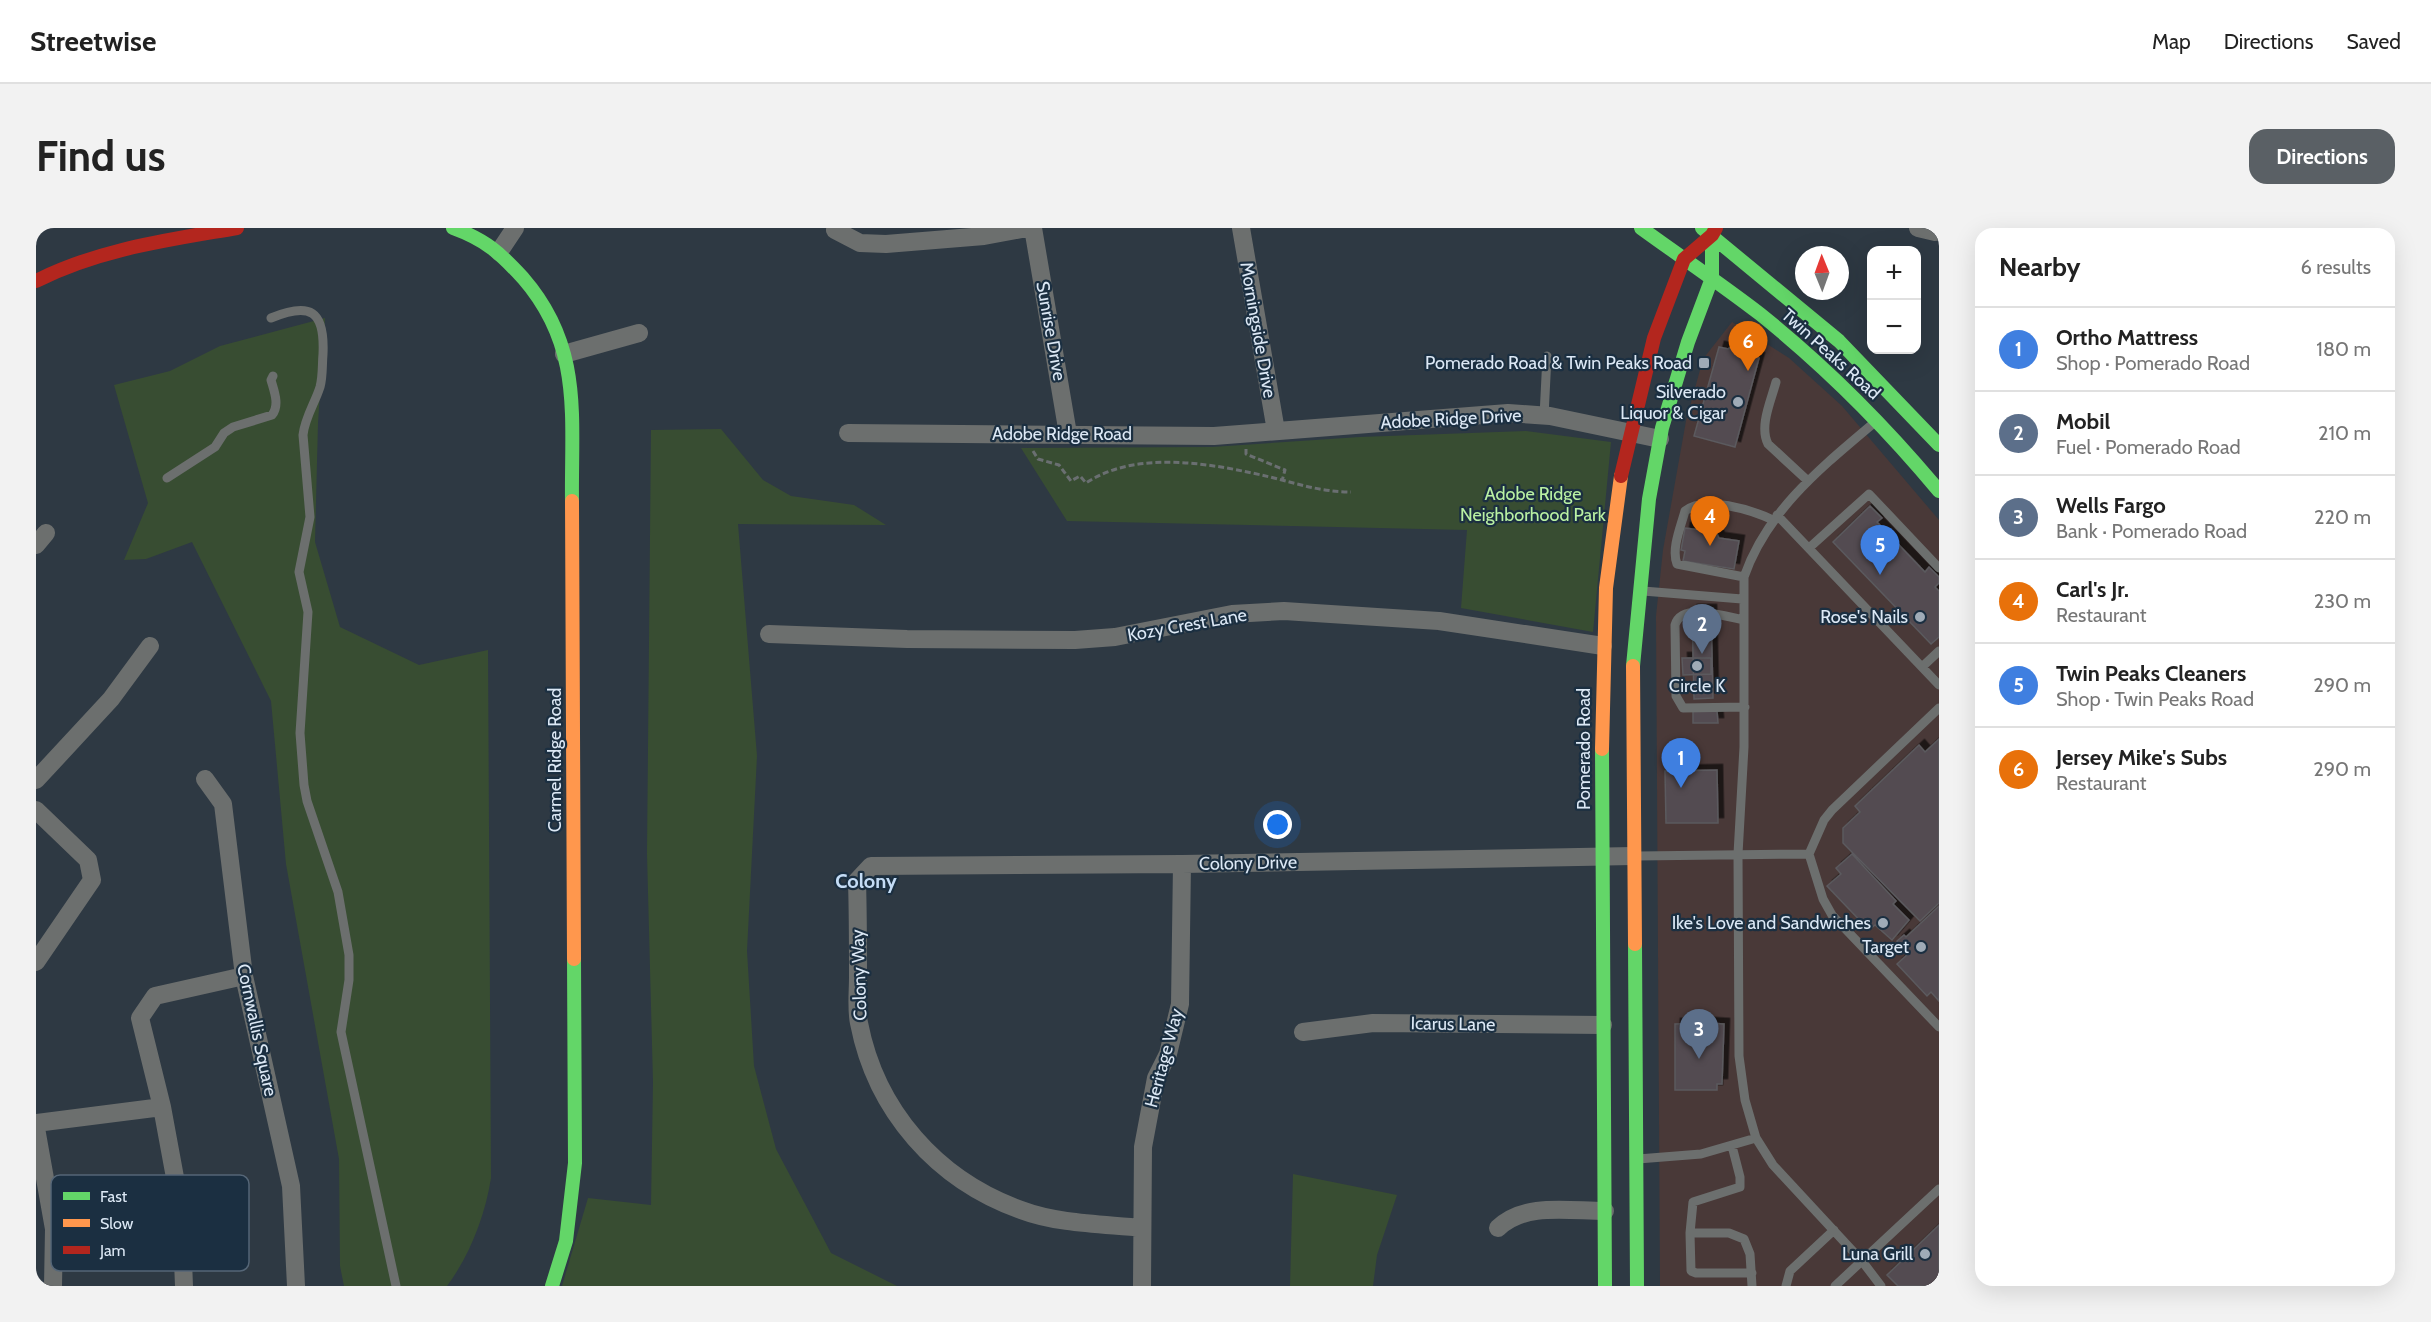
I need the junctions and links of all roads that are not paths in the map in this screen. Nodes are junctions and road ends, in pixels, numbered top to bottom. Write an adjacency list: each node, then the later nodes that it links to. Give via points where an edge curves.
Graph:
1 (237, 228): 10 (main road)
2 (453, 228): 11 (main road, Carmel Ridge Road, via 478,237)
3 (515, 228): 11 (street)
4 (1027, 228): 8 (street, via 984,236 886,244 860,243)
5 (1033, 228): 26 (street, Sunrise Drive)
6 (1241, 228): 23 (street, Morningside Drive)
7 (1641, 228): 12 (main road, Twin Peaks Road)
8 (835, 230)
9 (1710, 230): 12 (main road, Pomerado Road); 13 (main road); 28 (main road, Twin Peaks Road, via 1839,341)
10 (149, 236): 14 (main road, via 59,267)
11 (499, 252): 17 (main road, Carmel Ridge Road, via 540,297 558,330)
12 (1684, 259): 13 (main road, Twin Peaks Road); 25 (main road, Pomerado Road, via 1654,338)
13 (1712, 278): 22 (main road, Twin Peaks Road, via 1806,352); 27 (main road, via 1688,342)
14 (36, 281)
15 (271, 318): 83 (lane, via 307,310 320,321 324,332 322,380 303,435 310,517 299,572 308,612 300,745 307,801 338,892 349,955 342,1041)
16 (639, 333): 17 (street)
17 (564, 354): 84 (main road, Carmel Ridge Road, via 571,377 575,1163 570,1220 560,1269)
18 (1546, 356): 21 (lane)
19 (273, 376): 29 (lane, via 276,410 272,415 232,427 207,453)
20 (1776, 382): 30 (lane, via 1764,436)
21 (1544, 416): 23 (street, Adobe Ridge Drive, via 1508,413); 25 (street, Adobe Ridge Drive)
22 (1877, 420): 30 (lane); 31 (main road, Twin Peaks Road)
23 (1276, 431): 26 (street, Adobe Ridge Road, via 1214,436)
24 (848, 433): 26 (street, Adobe Ridge Road)
25 (1632, 433): 27 (street, Adobe Ridge Drive); 41 (main road, Pomerado Road, via 1613,529)
26 (1068, 434)
27 (1660, 439): 36 (main road)
28 (1939, 445)
29 (167, 478)
30 (1808, 481): 32 (lane)
31 (1939, 491)
32 (1775, 517): 33 (lane); 35 (lane); 35 (lane, via 1703,503 1685,511 1677,542 1677,564)
33 (1809, 548): 34 (lane, via 1869,494); 43 (lane)
34 (1939, 568)
35 (1744, 577): 37 (lane)
36 (1638, 591): 37 (lane); 53 (main road, via 1633,654)
37 (1742, 599): 38 (lane)
38 (1743, 620): 45 (lane); 45 (lane, via 1714,613 1683,614 1675,626 1676,696 1683,708)
39 (769, 634): 41 (street, Kozy Crest Lane, via 1075,640 1115,637 1232,614 1284,611 1439,621)
40 (150, 646): 48 (street, via 111,699)
41 (1603, 646): 52 (main road, Pomerado Road)
42 (1939, 651): 43 (lane)
43 (1922, 667): 44 (lane)
44 (1939, 685)
45 (1744, 706): 50 (lane)
46 (1939, 708): 51 (lane, via 1832,810)
47 (206, 779): 57 (street, Cornwallis Square, via 223,804)
48 (36, 780)
49 (36, 810): 56 (street, via 88,860 92,880)
50 (1738, 854): 51 (lane); 53 (lane); 64 (lane, via 1739,1056 1745,1100)
51 (1809, 855): 59 (lane, via 1832,915)
52 (1602, 856): 53 (street, Colony Drive); 54 (street, Colony Drive); 58 (main road, Pomerado Road)
53 (1633, 856): 66 (main road)
54 (1182, 864): 55 (street, Colony Drive, via 872,866); 72 (street, Heritage Way, via 1180,1004 1168,1054 1156,1078 1143,1147)
55 (865, 872): 72 (street, Colony Way, via 857,881 858,1021 872,1072 903,1125 937,1162 970,1188 1049,1217)
56 (36, 962)
57 (244, 976): 61 (street, via 155,996 140,1018); 82 (street, Cornwallis Square, via 291,1186)
58 (1603, 1025): 60 (street, Icarus Lane, via 1373,1023); 70 (main road, Pomerado Road)
59 (1939, 1027)
60 (1304, 1032)
61 (162, 1107): 62 (street); 67 (street)
62 (36, 1122)
63 (36, 1128): 69 (street)
64 (1756, 1138): 65 (lane); 74 (lane, via 1773,1165)
65 (1732, 1146): 66 (lane, via 1692,1155); 75 (lane, via 1740,1187 1693,1202)
66 (1637, 1159): 87 (main road)
67 (175, 1175)
68 (1939, 1189): 76 (lane)
69 (43, 1204): 71 (street)
70 (1605, 1211): 73 (street, via 1525,1211 1509,1217); 86 (main road, Pomerado Road)
71 (51, 1222)
72 (1142, 1228): 85 (street, Heritage Way)
73 (1498, 1228)
74 (1834, 1230): 76 (lane); 89 (lane, via 1790,1271)
75 (1690, 1233): 79 (lane, via 1729,1233 1744,1239); 79 (lane, via 1691,1271)
76 (1862, 1261): 90 (lane); 91 (lane)
77 (53, 1271): 80 (street)
78 (183, 1271): 81 (street)
79 (1752, 1273): 88 (lane)
80 (53, 1286)
81 (184, 1286)
82 (296, 1286)
83 (396, 1286)
84 (552, 1286)
85 (1142, 1286)
86 (1605, 1286)
87 (1637, 1286)
88 (1752, 1286)
89 (1786, 1286)
90 (1835, 1286)
91 (1881, 1286)

